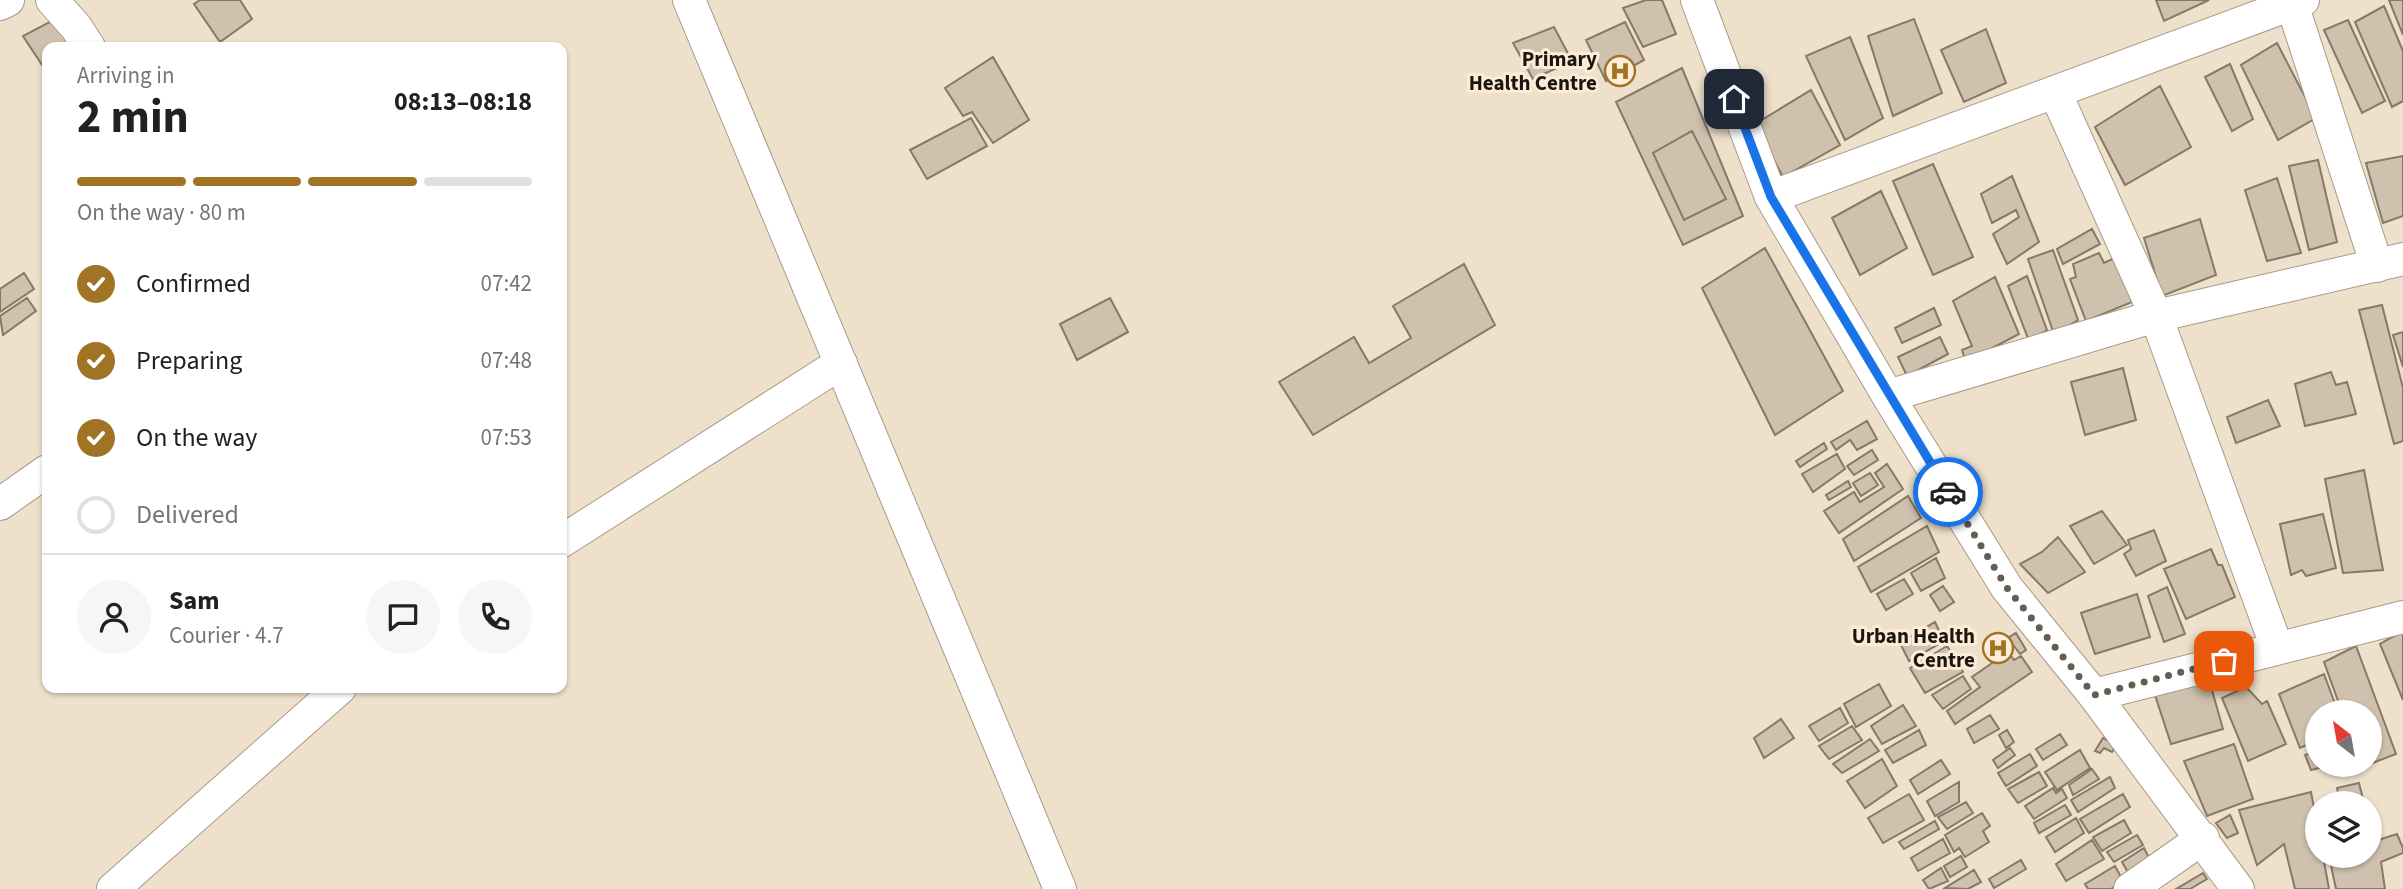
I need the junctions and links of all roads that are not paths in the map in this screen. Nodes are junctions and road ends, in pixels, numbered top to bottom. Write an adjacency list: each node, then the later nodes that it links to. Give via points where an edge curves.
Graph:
1 (8, 0): 6 (street)
2 (52, 0): 7 (street)
3 (689, 0): 12 (street)
4 (1697, 0): 9 (street)
5 (2298, 2): 8 (street); 10 (street)
6 (0, 4)
7 (86, 42)
8 (2055, 92): 9 (street); 11 (street)
9 (1771, 197): 13 (street)
10 (2390, 263): 11 (street)
11 (2156, 316): 13 (street); 18 (street)
12 (841, 363): 16 (street); 23 (street)
13 (1888, 396): 20 (street, via 2007,588)
14 (42, 475): 15 (street)
15 (0, 504)
16 (567, 538)
17 (2403, 617): 18 (street)
18 (2277, 648): 20 (street)
19 (334, 693): 22 (street)
20 (2094, 695): 21 (street)
21 (2203, 838): 24 (street); 25 (street)
22 (113, 889)
23 (1060, 889)
24 (2130, 889)
25 (2238, 889)

